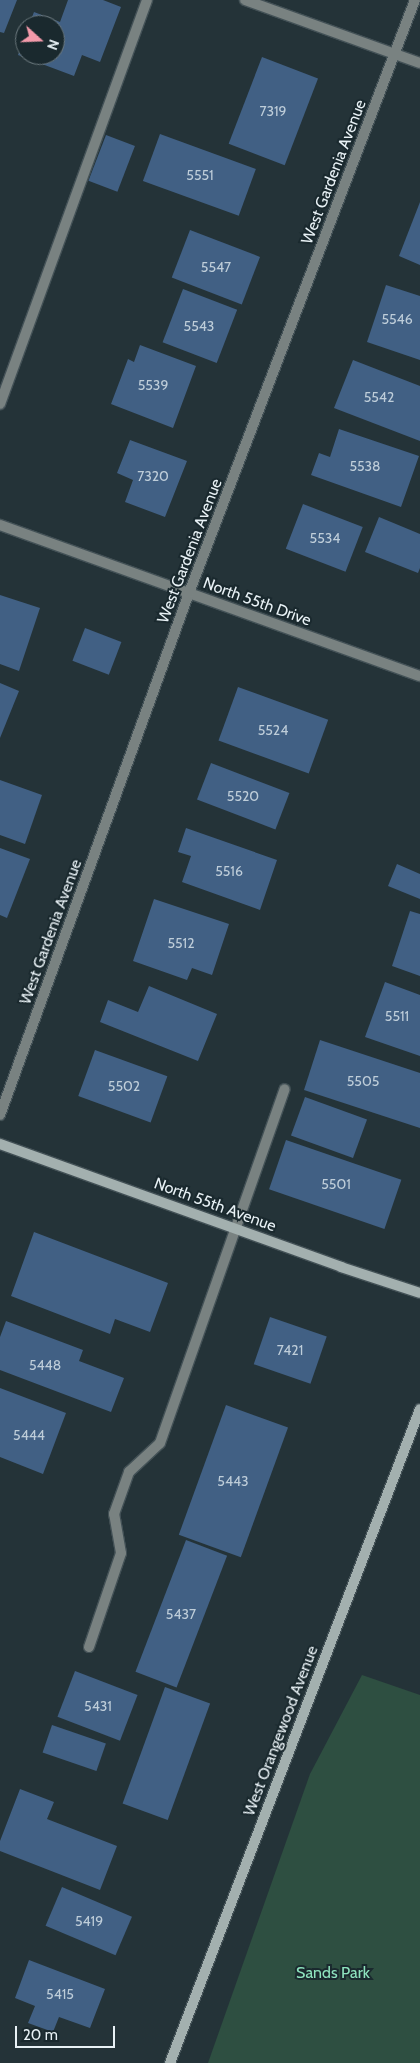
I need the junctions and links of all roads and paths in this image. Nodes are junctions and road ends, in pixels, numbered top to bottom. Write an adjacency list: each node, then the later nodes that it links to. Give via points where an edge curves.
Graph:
1 (147, 0): 6 (street)
2 (245, 0): 4 (street)
3 (415, 0): 4 (street, West Gardenia Avenue)
4 (395, 54): 5 (street); 8 (street, West Gardenia Avenue)
5 (420, 63)
6 (0, 404)
7 (0, 525): 8 (street, North 55th Drive)
8 (189, 594): 9 (street, North 55th Drive); 11 (street, West Gardenia Avenue)
9 (420, 676)
10 (284, 1089): 13 (street)
11 (0, 1115)
12 (0, 1144): 13 (street, North 55th Avenue)
13 (236, 1229): 14 (street, North 55th Avenue); 16 (street, via 160,1444 129,1472 114,1514 121,1553)
14 (420, 1292)
15 (420, 1409): 17 (street, West Orangewood Avenue)
16 (89, 1647)
17 (170, 2063)

